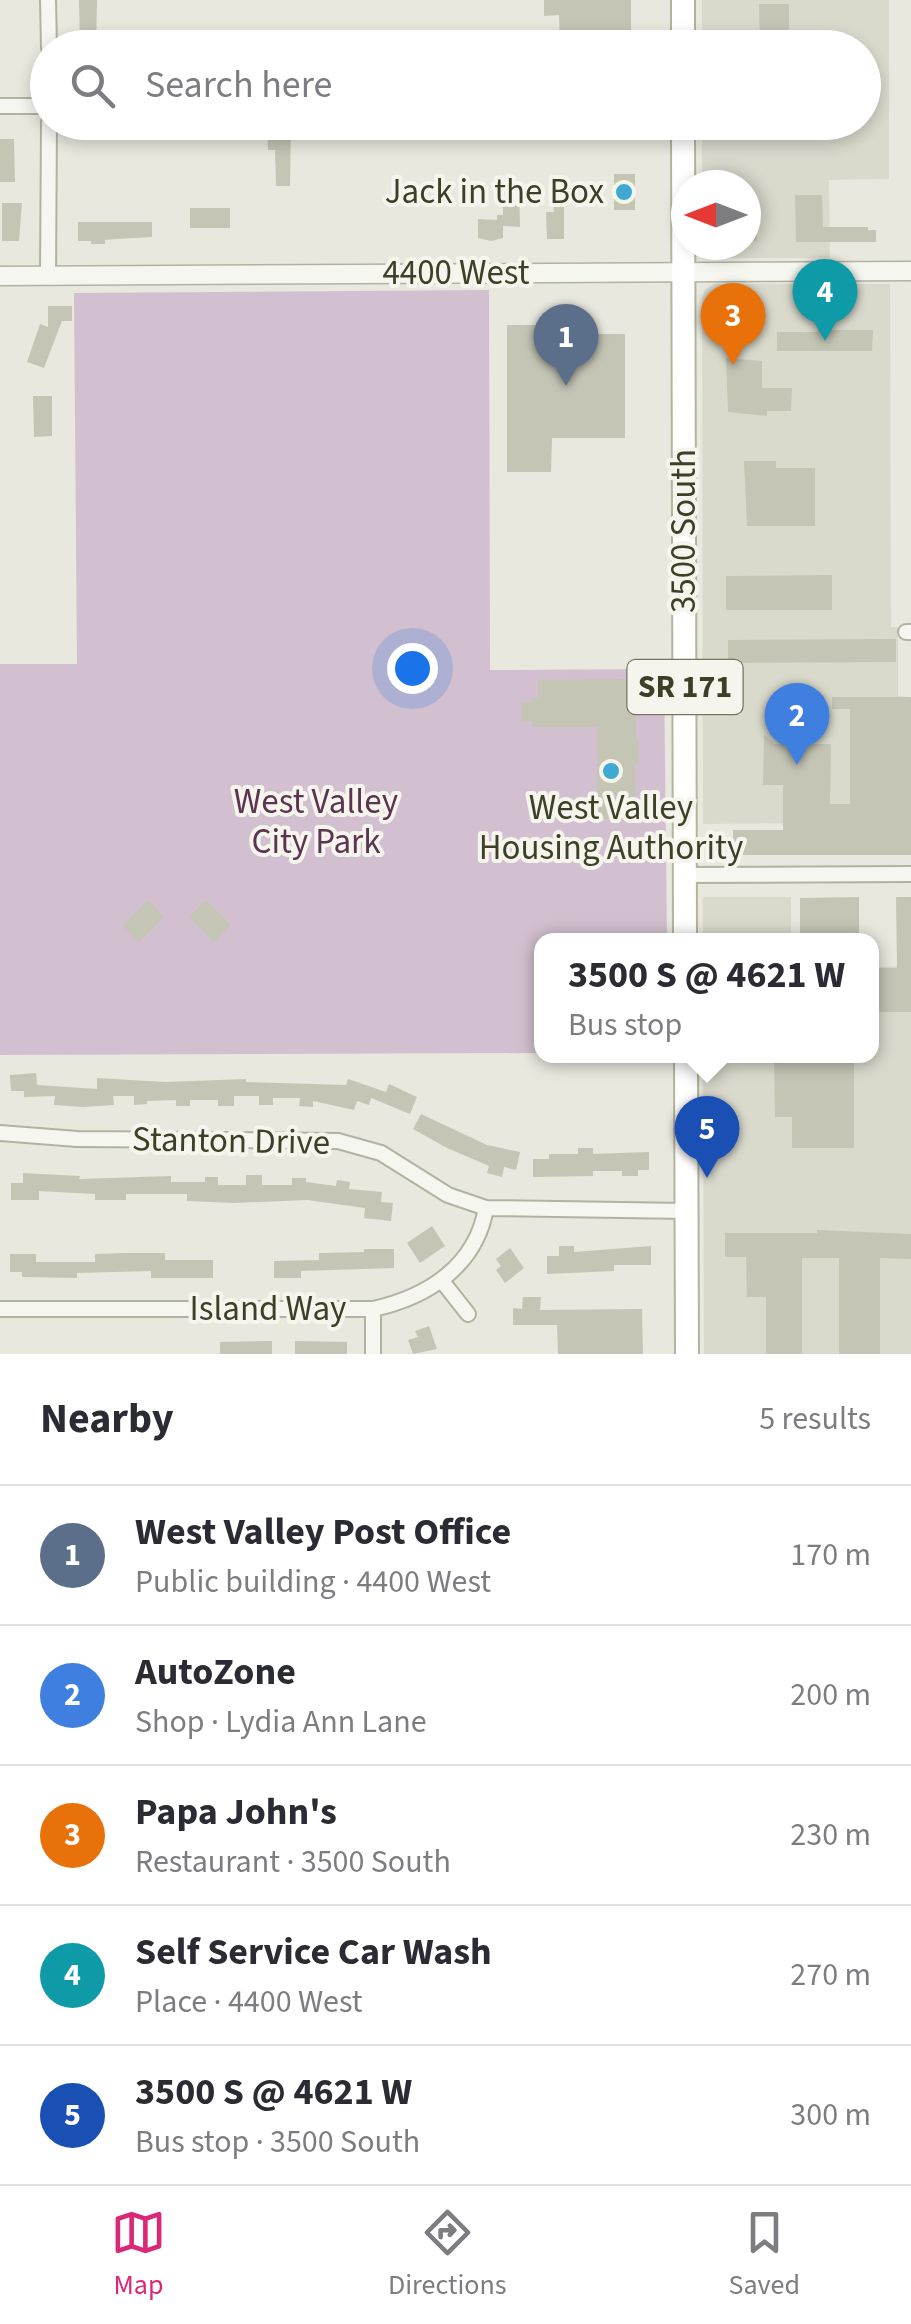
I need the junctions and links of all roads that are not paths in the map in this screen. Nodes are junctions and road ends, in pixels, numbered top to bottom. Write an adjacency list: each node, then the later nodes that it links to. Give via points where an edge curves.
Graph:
1 (48, 0): 3 (street)
2 (683, 0): 4 (main road)
3 (48, 30)
4 (683, 30)
5 (0, 106): 6 (street)
6 (30, 106)
7 (49, 140): 11 (street)
8 (683, 140): 9 (main road, 3500 South / SR 171)
9 (683, 271): 10 (street, 4400 West); 11 (street, 4400 West); 14 (main road, 3500 South / SR 171)
10 (911, 271)
11 (48, 275): 12 (street, 4400 West)
12 (0, 276)
13 (911, 874): 14 (street)
14 (685, 875): 15 (main road, 3500 South / SR 171)
15 (685, 933)
16 (686, 1063): 19 (main road)
17 (0, 1133): 18 (street, Stanton Drive, via 338,1141 381,1154 448,1195)
18 (486, 1208): 19 (street, Stanton Drive); 20 (street, Island Way, via 481,1231)
19 (686, 1210): 25 (main road)
20 (442, 1281): 21 (street, Island Way); 23 (street)
21 (373, 1308): 22 (street, Island Way); 24 (street)
22 (0, 1310)
23 (468, 1314)
24 (373, 1354)
25 (687, 1354)

